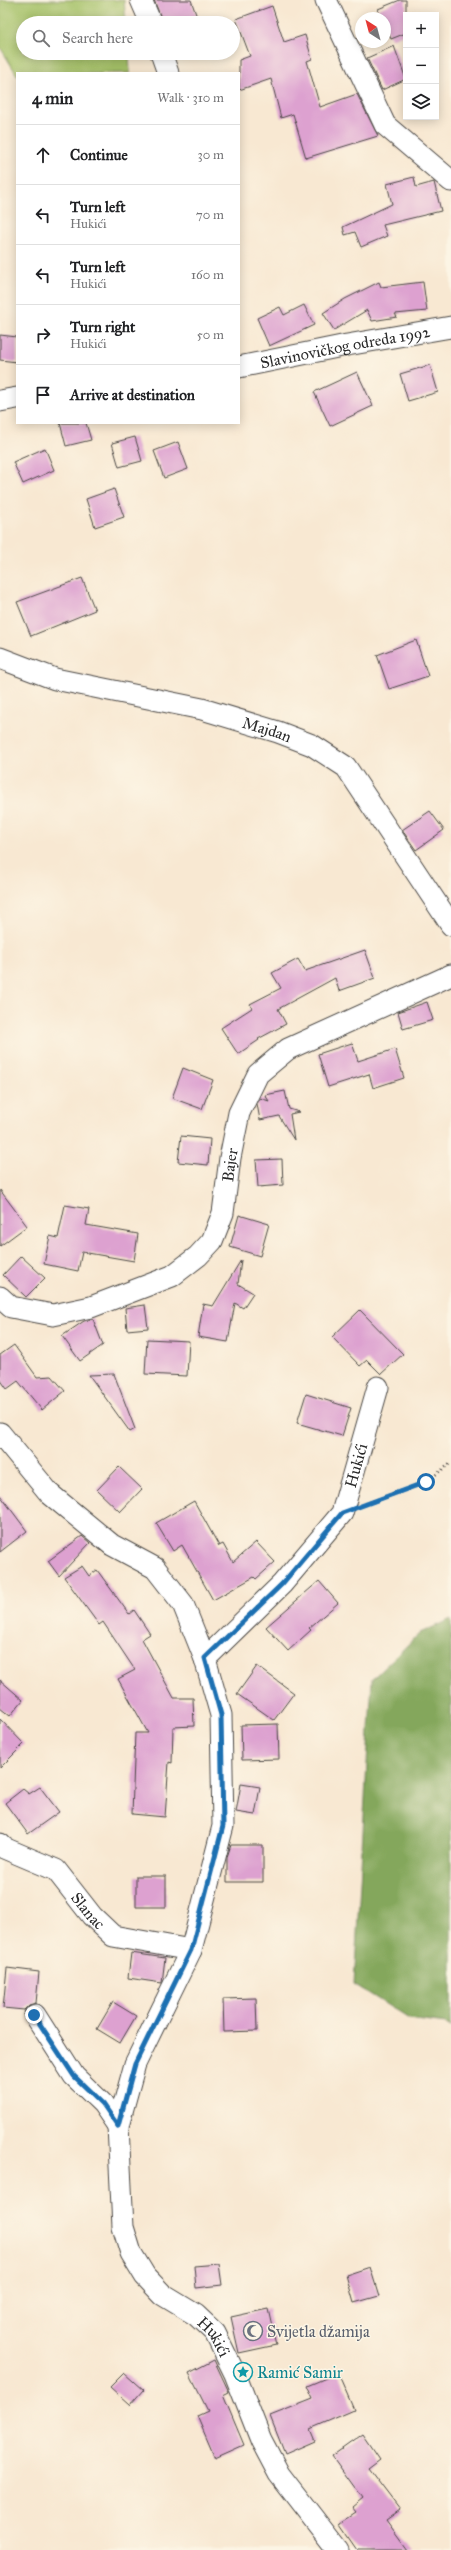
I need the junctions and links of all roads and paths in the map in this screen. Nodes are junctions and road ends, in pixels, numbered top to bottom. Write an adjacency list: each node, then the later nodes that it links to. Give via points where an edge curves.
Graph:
1 (141, 0): 3 (street)
2 (326, 0): 6 (street, via 386,126)
3 (148, 16)
4 (163, 60): 5 (street)
5 (168, 72)
6 (451, 181)
7 (451, 327): 8 (street, Slavinovičkog odreda 1992)
8 (240, 367)
9 (16, 398): 10 (street)
10 (0, 401)
11 (0, 658): 12 (street, Majdan, via 55,679 202,709 278,732 312,746 346,767)
12 (451, 925)
13 (451, 975): 14 (street, Bajer, via 288,1049 258,1074 239,1113 223,1213 212,1241 198,1256 172,1276 91,1307 52,1315 11,1307)
14 (0, 1297)
15 (378, 1387): 18 (street, Hukići)
16 (0, 1433): 19 (street, Hukići, via 50,1494 112,1545 155,1568 183,1604)
17 (451, 1463): 18 (path, via 426,1482)
18 (342, 1513): 19 (street, Hukići, via 282,1584)
19 (205, 1658): 21 (street, Hukići, via 221,1715 223,1826)
20 (0, 1844): 21 (street, Slanac, via 56,1870 92,1916 113,1936)
21 (191, 1950): 23 (street, Hukići, via 135,2064)
22 (34, 2015): 23 (street, via 74,2076 103,2104)
23 (118, 2126): 24 (street, Hukići, via 123,2227 131,2253 145,2276 163,2294 196,2315 215,2333 235,2374 261,2440 279,2474)
24 (338, 2550)

